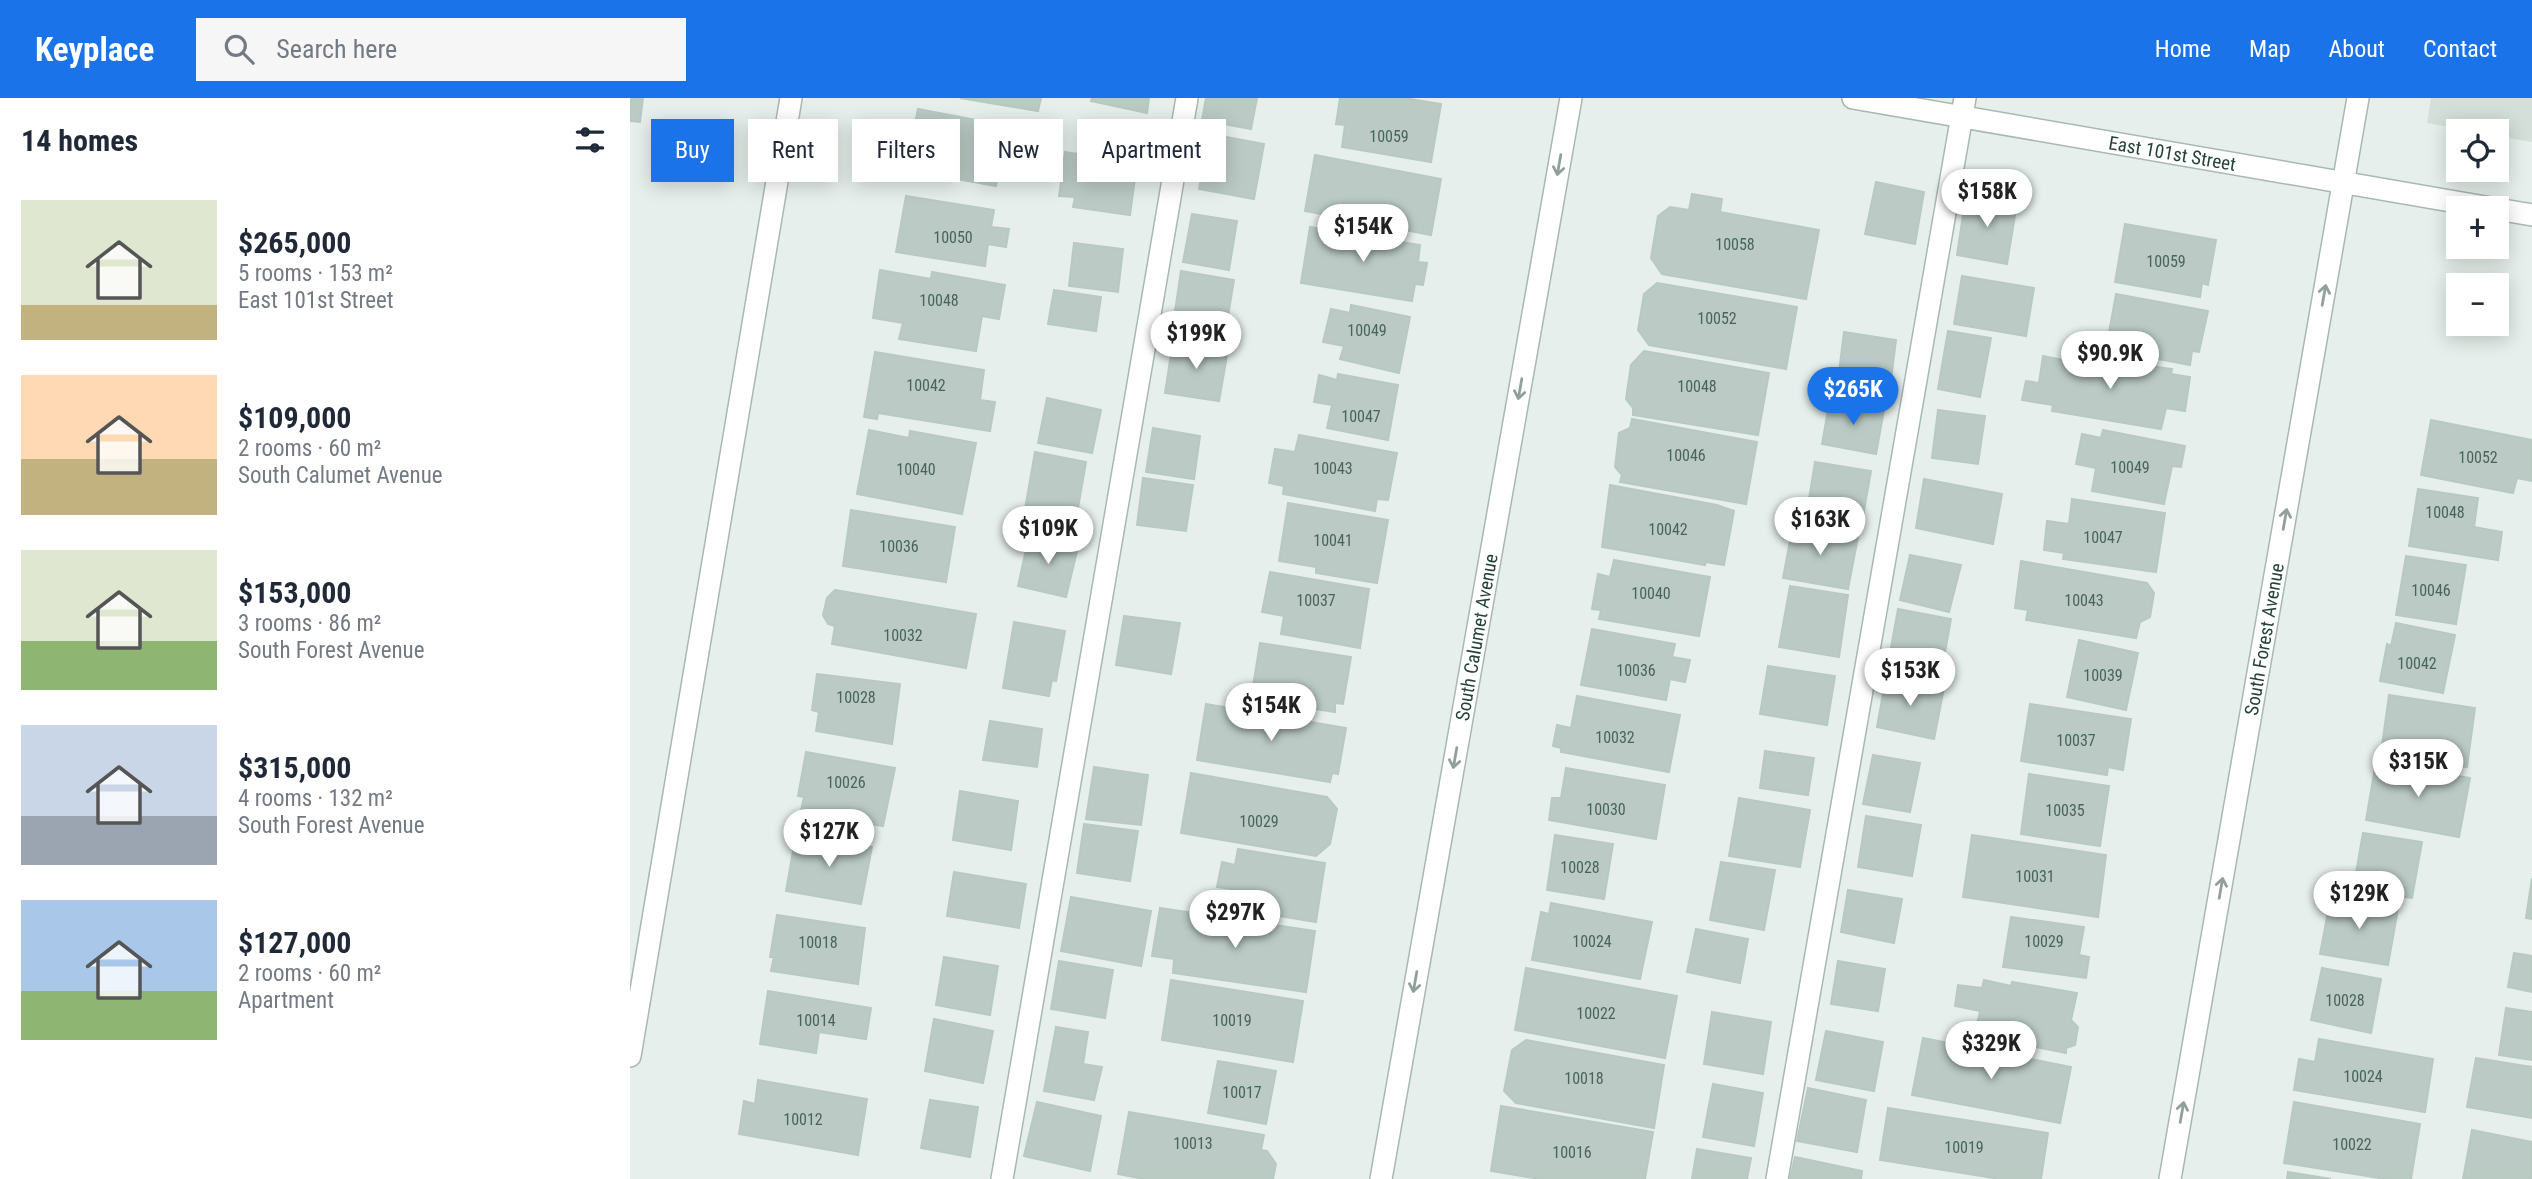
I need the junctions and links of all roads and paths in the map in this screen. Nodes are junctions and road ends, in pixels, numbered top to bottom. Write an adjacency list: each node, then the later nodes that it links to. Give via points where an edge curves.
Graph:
1 (791, 98): 11 (street)
2 (1187, 98): 12 (street)
3 (1571, 98): 13 (street, South Calumet Avenue, one-way to 13)
4 (1853, 98): 6 (street, East 101st Street)
5 (2358, 98): 7 (street, South Forest Avenue)
6 (1964, 107): 7 (street, East 101st Street); 14 (street)
7 (2343, 182): 8 (street, East 101st Street); 15 (street, South Forest Avenue, one-way to 7)
8 (2446, 200)
9 (2509, 211): 10 (street)
10 (2532, 215)
11 (630, 1056)
12 (1002, 1179)
13 (1381, 1179)
14 (1777, 1179)
15 (2170, 1179)

